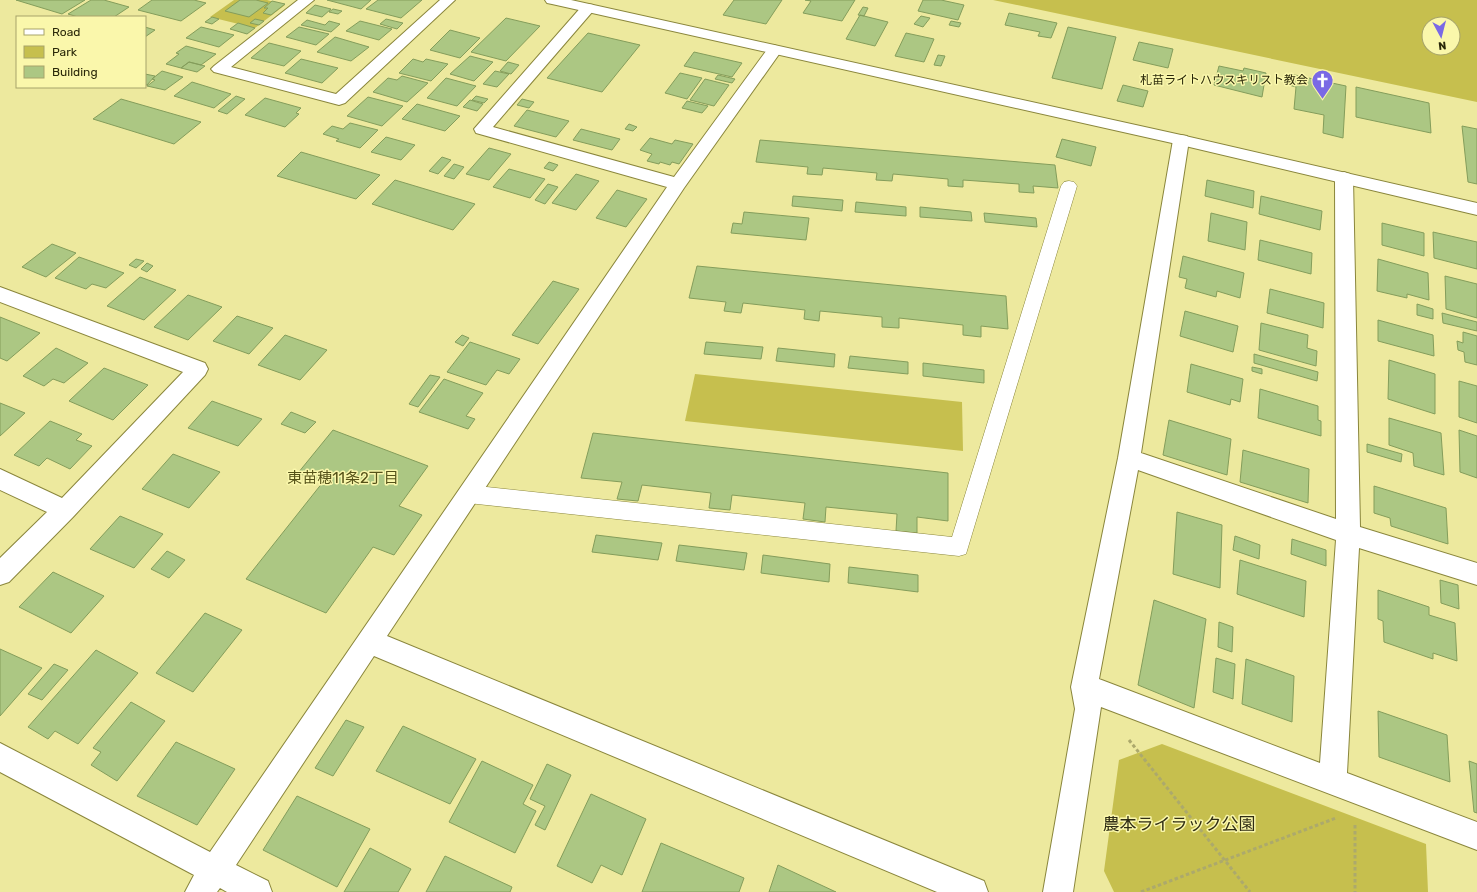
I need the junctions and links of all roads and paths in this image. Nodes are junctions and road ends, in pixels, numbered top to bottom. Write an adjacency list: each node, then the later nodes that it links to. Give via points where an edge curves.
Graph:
1 (307, 0): 2 (street, via 219,69 339,100)
2 (448, 0)
3 (552, 0): 4 (street)
4 (588, 8): 5 (street); 8 (street, via 482,129)
5 (774, 50): 6 (street); 8 (street)
6 (1182, 140): 7 (street); 12 (street)
7 (1344, 178): 10 (street); 16 (street)
8 (678, 184): 14 (street)
9 (1068, 186): 14 (lane, via 959,547)
10 (1477, 209)
11 (0, 294): 15 (street, via 198,369)
12 (1129, 458): 16 (street); 20 (street)
13 (0, 479): 15 (street)
14 (468, 494): 19 (street)
15 (66, 510): 17 (street)
16 (1348, 534): 18 (street); 23 (street)
17 (0, 574)
18 (1477, 574)
19 (369, 641): 28 (street); 31 (street)
20 (1084, 687): 23 (street); 32 (street, via 1088,709)
21 (1126, 736): 27 (path)
22 (0, 757): 28 (street)
23 (1333, 782): 26 (street)
24 (1340, 817): 27 (path)
25 (1355, 818): 35 (path)
26 (1477, 836)
27 (1226, 861): 33 (path); 34 (path)
28 (215, 869): 29 (street); 30 (street)
29 (200, 892)
30 (258, 892)
31 (973, 892)
32 (1058, 892)
33 (1141, 892)
34 (1250, 892)
35 (1355, 892)

